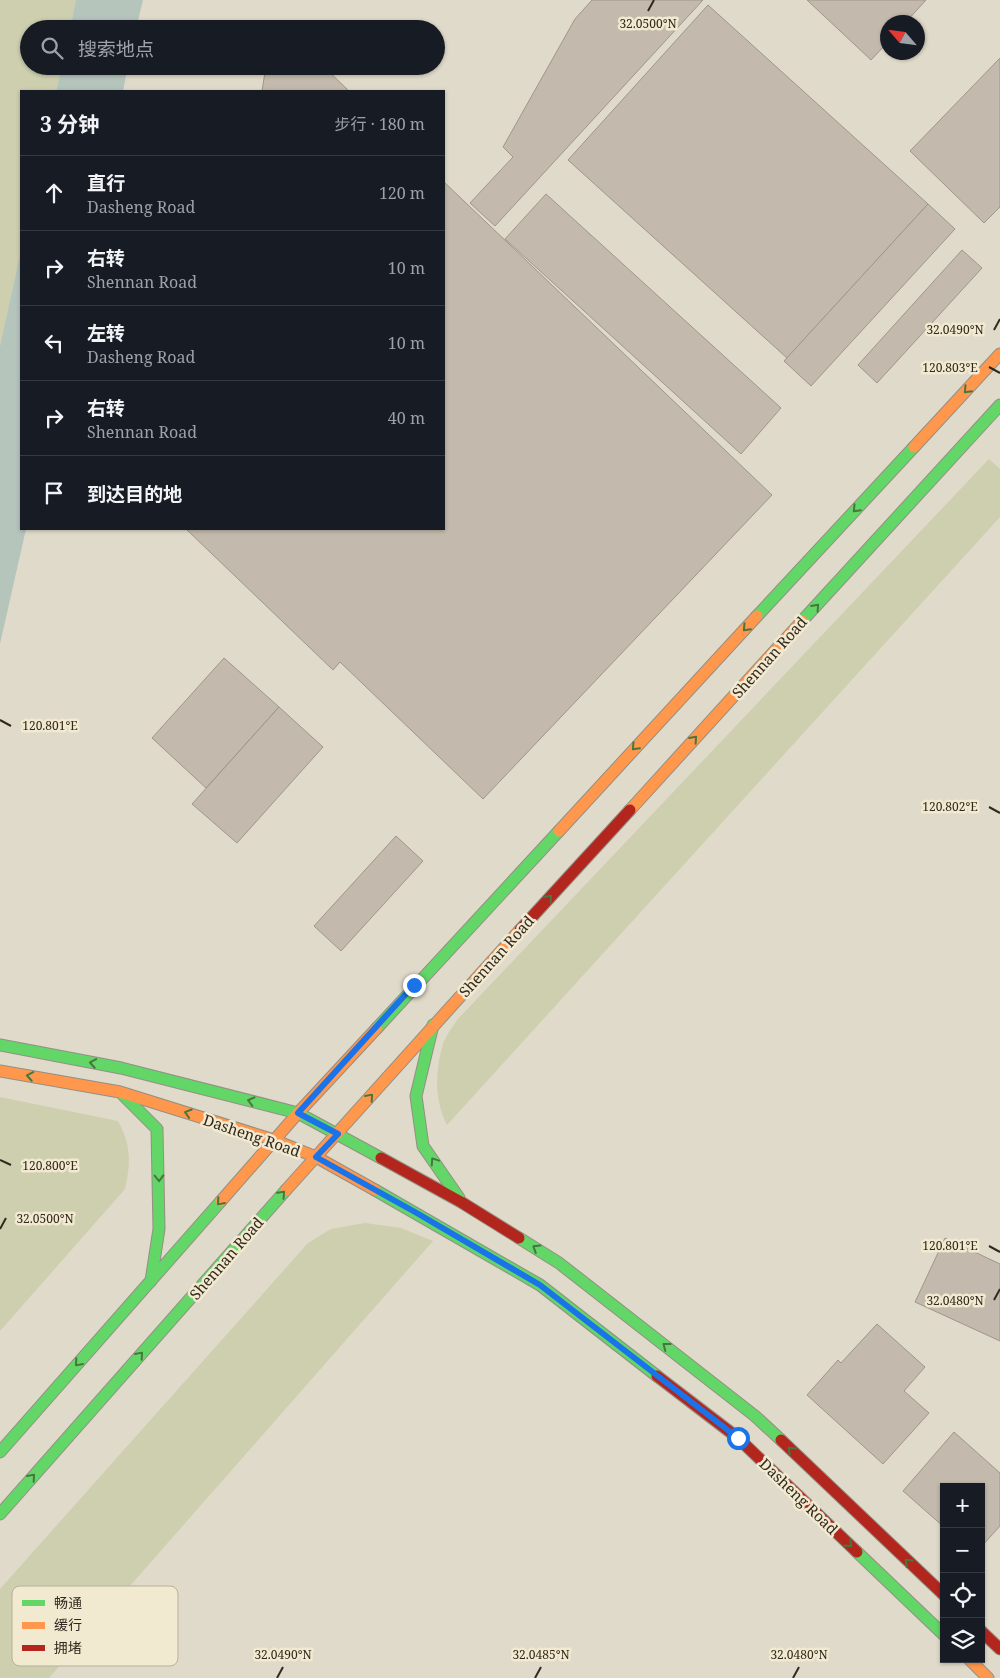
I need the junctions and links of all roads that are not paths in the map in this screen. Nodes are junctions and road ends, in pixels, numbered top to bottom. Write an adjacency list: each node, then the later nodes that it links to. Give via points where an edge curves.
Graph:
1 (1000, 354): 7 (main road, one-way to 7)
2 (1000, 405): 3 (main road, Shennan Road, one-way to 2)
3 (433, 1025): 8 (main road, Shennan Road, one-way to 3); 11 (main road, one-way to 3, via 423,1146 416,1096)
4 (0, 1045): 7 (main road, Dasheng Road, one-way to 4, via 122,1068)
5 (0, 1071): 6 (main road, Dasheng Road, one-way to 5)
6 (120, 1092): 9 (main road, Dasheng Road, one-way to 6); 12 (main road, one-way to 12, via 157,1129 159,1229)
7 (298, 1113): 8 (main road, Dasheng Road); 9 (main road)
8 (338, 1134): 10 (main road, Shennan Road); 11 (main road, Dasheng Road)
9 (274, 1140): 10 (main road, Dasheng Road); 12 (main road, one-way to 12)
10 (316, 1157): 14 (main road, Shennan Road, one-way to 10); 16 (main road, Dasheng Road, one-way to 16, via 540,1285 738,1438)
11 (461, 1202): 15 (main road, Dasheng Road, one-way to 11, via 755,1416 560,1263)
12 (151, 1281): 13 (main road, one-way to 13)
13 (0, 1452)
14 (0, 1514)
15 (940, 1591)
16 (940, 1631)
17 (985, 1635): 18 (main road)
18 (1000, 1649)
19 (973, 1663): 20 (main road)
20 (988, 1678)

